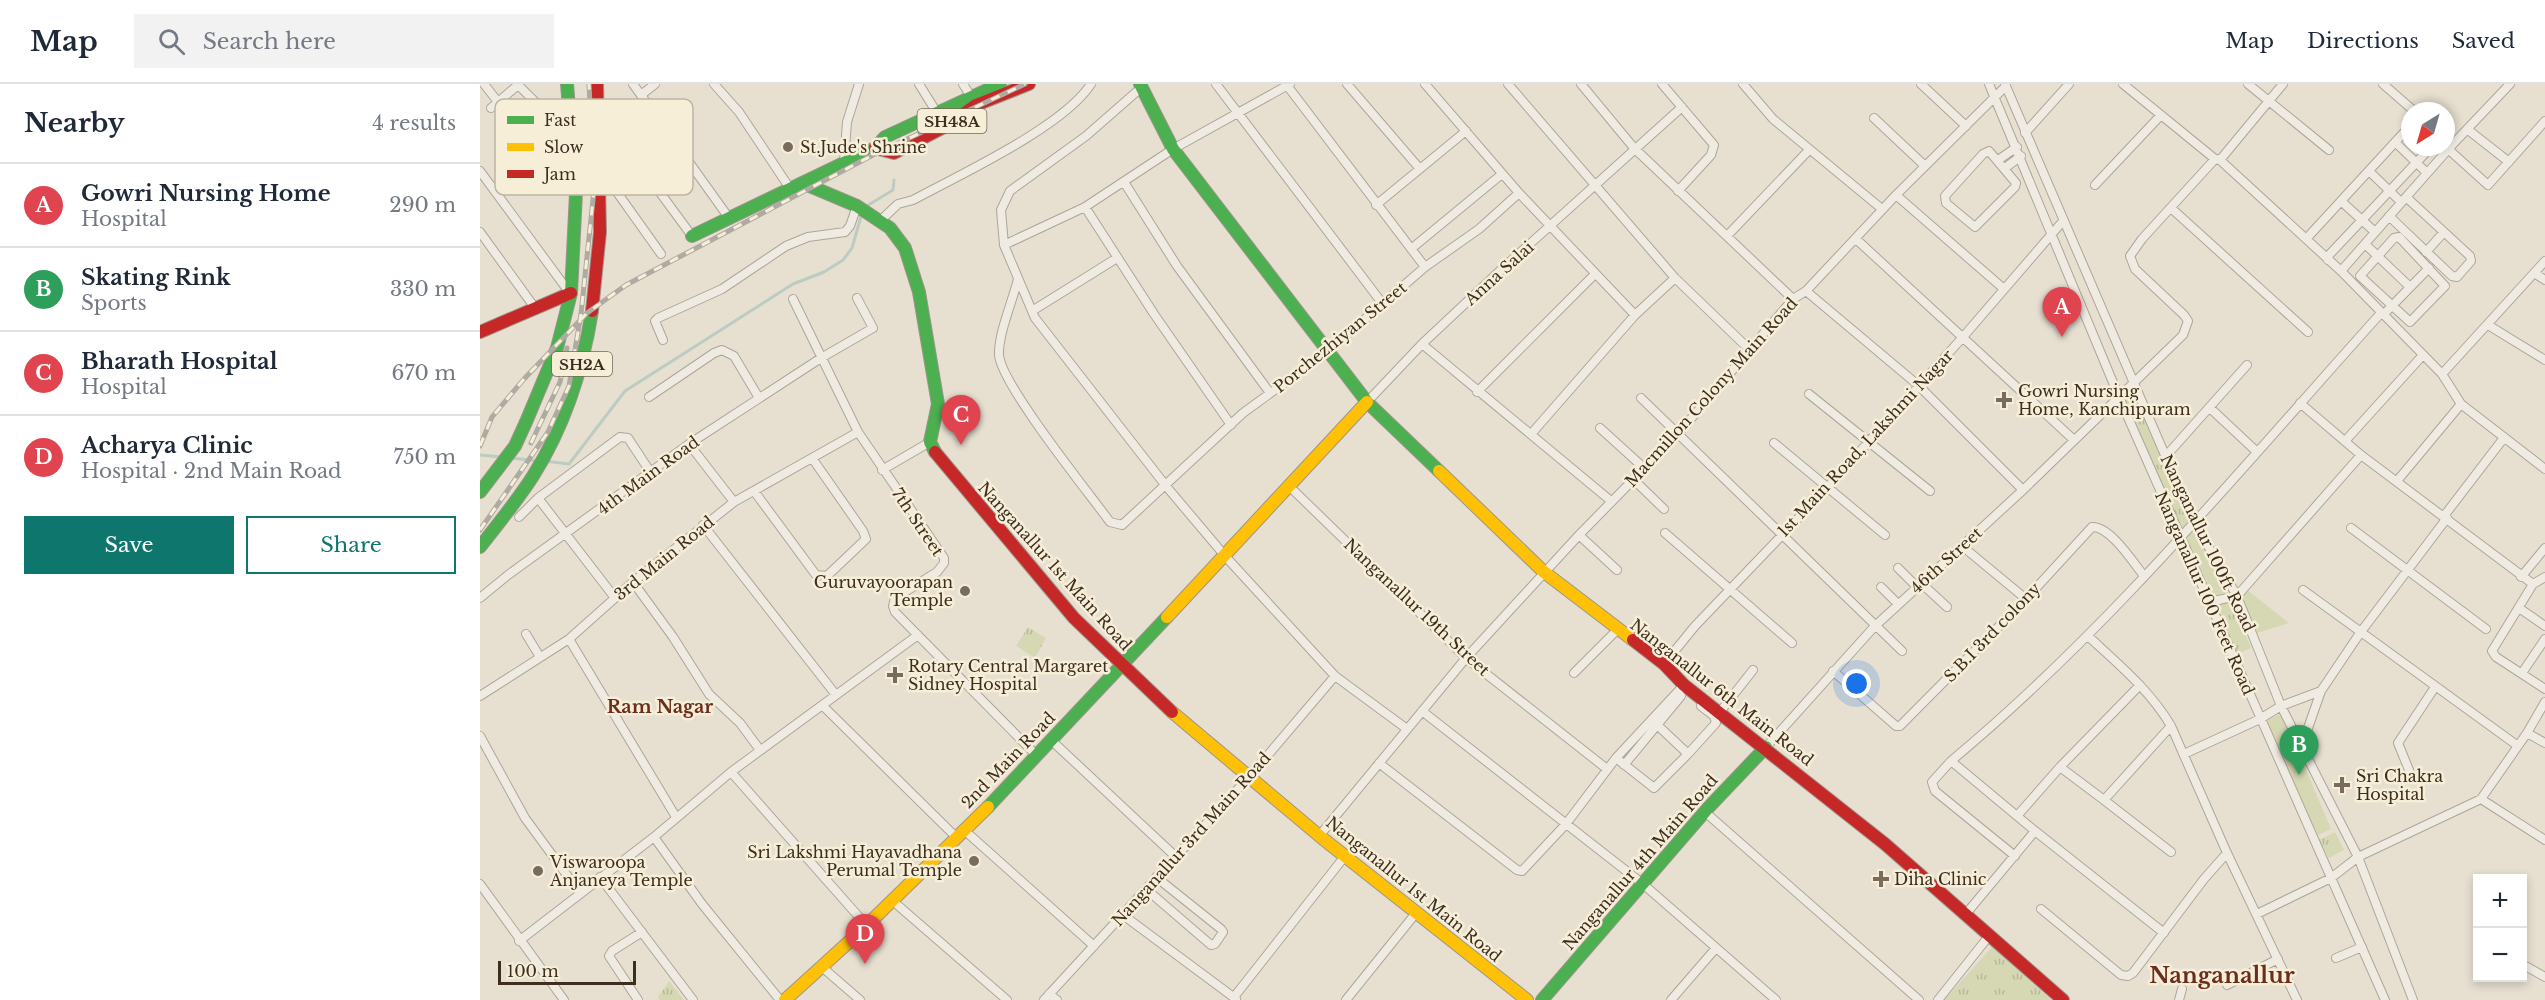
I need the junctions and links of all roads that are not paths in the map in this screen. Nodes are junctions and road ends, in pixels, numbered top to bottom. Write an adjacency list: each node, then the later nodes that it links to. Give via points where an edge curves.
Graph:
1 (484, 84): 41 (street)
2 (567, 84): 36 (street, SH2A)
3 (597, 84): 37 (street, SH2A)
4 (633, 84): 31 (street)
5 (655, 84): 31 (street)
6 (714, 84): 82 (street, via 739,112)
7 (859, 84): 65 (street, via 847,122)
8 (919, 84): 43 (street)
9 (963, 84): 33 (street)
10 (1000, 84): 33 (street, SH48A)
11 (1029, 84): 56 (street, SH48A, via 976,105 894,153)
12 (1091, 84): 104 (street, via 1073,107 1050,123 913,200 898,204)
13 (1216, 84): 44 (street)
14 (1347, 84): 73 (street)
15 (1425, 84): 50 (street)
16 (1508, 84): 81 (street)
17 (1581, 84): 57 (street)
18 (1662, 84): 42 (street)
19 (1743, 84): 59 (street, via 1773,119)
20 (1921, 84): 48 (street)
21 (1989, 84): 32 (street, Nanganallur 100 Feet Road)
22 (2069, 84): 51 (street)
23 (2123, 84): 45 (street)
24 (2248, 84): 39 (street)
25 (2283, 84): 39 (street)
26 (2383, 84): 40 (street)
27 (2510, 84): 49 (street)
28 (1141, 85): 58 (street, Nanganallur 6th Main Road); 115 (street, via 1086,136 1010,191 1000,210)
29 (1288, 85): 44 (street); 95 (street)
30 (2005, 85): 32 (street, Macmillon Colony Main Road); 51 (street, Nanganallur 100ft Road)
31 (640, 95): 38 (street)
32 (1996, 97): 48 (street, Macmillon Colony Main Road); 55 (street, Nanganallur 100 Feet Road)
33 (972, 98): 43 (street, SH48A)
34 (500, 99): 35 (street, via 515,85)
35 (534, 99)
36 (568, 99)
37 (598, 99)
38 (643, 99)
39 (2270, 100): 60 (street); 67 (street)
40 (2404, 102)
41 (495, 104)
42 (1682, 107): 57 (street, Anna Salai); 84 (street, via 1711,140 1714,149)
43 (937, 113): 56 (street, SH48A, via 885,137)
44 (1237, 115): 58 (street); 138 (street)
45 (2161, 115): 67 (street); 80 (street)
46 (1875, 118): 70 (street)
47 (2545, 121): 69 (street)
48 (1966, 126): 70 (street, Macmillon Colony Main Road)
49 (2467, 129): 53 (street); 69 (street)
50 (1466, 131): 73 (street); 77 (street)
51 (2025, 133): 102 (street, Nanganallur 100ft Road)
52 (2401, 136): 54 (street)
53 (2455, 139)
54 (2395, 142): 68 (street); 75 (street)
55 (2017, 147): 62 (street, Nanganallur 100 Feet Road); 66 (street)
56 (875, 148): 65 (street, SH48A)
57 (1634, 148): 81 (street, Anna Salai); 84 (street)
58 (1173, 149): 78 (street); 151 (street, Nanganallur 6th Main Road)
59 (1809, 150): 99 (street); 111 (street)
60 (2329, 150)
61 (2455, 150): 69 (street, via 2488,185)
62 (2020, 156): 72 (street); 107 (street, Nanganallur 100 Feet Road)
63 (2422, 156): 68 (street)
64 (2440, 156): 76 (street)
65 (849, 160): 79 (street, SH48A)
66 (1998, 160): 72 (street); 72 (street, via 1989,150 1983,154 1949,190 1946,203 1975,226 2015,187)
67 (2218, 160): 97 (street); 113 (street)
68 (2416, 162): 76 (street); 85 (street)
69 (2509, 162)
70 (1925, 166): 92 (street, Macmillon Colony Main Road)
71 (693, 168): 101 (street)
72 (2006, 168)
73 (1420, 169): 95 (street)
74 (480, 171): 83 (street)
75 (2369, 171): 85 (street); 94 (street)
76 (2427, 173): 93 (street)
77 (1502, 174): 86 (street); 116 (street)
78 (1124, 183): 96 (street); 160 (street, via 1177,266)
79 (805, 184): 82 (street, SH48A); 98 (street)
80 (2095, 185)
81 (1594, 186): 105 (street, Anna Salai); 128 (street)
82 (791, 190): 101 (street, SH48A)
83 (495, 191)
84 (1678, 191): 111 (street)
85 (2390, 191): 93 (street); 103 (street)
86 (1519, 193): 105 (street); 123 (street, Porchezhiyan Street, via 1479,229)
87 (498, 195): 134 (street)
88 (576, 195): 134 (street, SH2A)
89 (601, 195): 215 (street, SH2A, via 594,311 577,384 539,466)
90 (619, 195): 118 (street)
91 (662, 195): 110 (street)
92 (1896, 195): 99 (street, Macmillon Colony Main Road); 132 (street)
93 (2404, 200): 100 (street); 109 (street)
94 (2341, 201): 103 (street); 113 (street)
95 (1376, 205): 116 (street)
96 (1085, 207): 115 (street); 120 (street)
97 (2171, 208): 146 (street); 157 (street, 46th Street, via 2130,256 2131,263 2184,315 2187,328)
98 (861, 209): 104 (street); 148 (street, via 845,232 808,237 786,246 723,289 657,318)
99 (1882, 209): 112 (street, Macmillon Colony Main Road)
100 (2389, 216): 108 (street); 117 (street)
101 (729, 218): 110 (street, SH48A)
102 (2063, 220): 107 (street, 1st Main Road, Lakshmi Nagar); 157 (street, Nanganallur 100ft Road)
103 (2362, 220): 108 (street); 121 (street)
104 (880, 221): 179 (street, via 905,248 919,292 938,404)
105 (1551, 226): 127 (street); 149 (street, Anna Salai)
106 (480, 232): 140 (street)
107 (2052, 232): 132 (street, 1st Main Road, Lakshmi Nagar); 162 (street, Nanganallur 100 Feet Road)
108 (2375, 232): 114 (street)
109 (2444, 232): 117 (street); 117 (street, via 2470,256 2468,266 2457,277 2452,276)
110 (692, 236)
111 (1727, 236): 137 (street)
112 (1856, 239): 133 (street, Macmillon Colony Main Road); 147 (street)
113 (2306, 239): 121 (street)
114 (2365, 244): 119 (street); 125 (street)
115 (1004, 245): 129 (street)
116 (1412, 249): 123 (street)
117 (2426, 252)
118 (661, 254)
119 (2377, 256): 124 (street, via 2399,237); 131 (street); 139 (street, via 2360,276)
120 (1117, 258): 141 (street); 170 (street)
121 (2328, 260): 125 (street)
122 (2545, 261): 126 (street)
123 (1425, 267): 138 (street, Porchezhiyan Street)
124 (2429, 268): 131 (street); 139 (street, via 2443,282 2443,291 2410,322)
125 (2341, 271): 142 (street)
126 (2534, 273): 130 (street); 144 (street)
127 (1594, 275): 143 (street); 159 (street)
128 (1676, 278): 143 (street); 150 (street)
129 (1018, 279): 141 (street); 193 (street, Porchezhiyan Street, via 1000,346 1001,366 1030,414 1110,522 1122,525)
130 (2545, 280)
131 (2410, 287): 139 (street)
132 (2004, 289): 147 (street, 1st Main Road, Lakshmi Nagar)
133 (1806, 291): 137 (street, Macmillon Colony Main Road); 158 (street)
134 (570, 292): 140 (street); 198 (street, SH2A, via 557,348 526,422 515,446)
135 (857, 298): 153 (street, 4th Main Road, via 873,328)
136 (793, 299): 153 (street, 7th Street)
137 (1793, 299): 150 (street, Macmillon Colony Main Road)
138 (1382, 303): 151 (street, Porchezhiyan Street)
139 (2392, 306): 142 (street)
140 (535, 308): 145 (street)
141 (1032, 311): 193 (street)
142 (2382, 314): 152 (street); 167 (street)
143 (1635, 315): 173 (street)
144 (2488, 325): 154 (street); 156 (street)
145 (480, 332)
146 (2308, 332)
147 (1963, 337): 158 (street, 1st Main Road, Lakshmi Nagar); 177 (street)
148 (663, 340)
149 (1422, 344): 159 (street); 166 (street, Anna Salai)
150 (1750, 350): 174 (street, Macmillon Colony Main Road)
151 (1327, 352): 160 (street, Porchezhiyan Street); 166 (street, Nanganallur 6th Main Road)
152 (2423, 355): 156 (street); 178 (street)
153 (821, 357): 164 (street, 4th Main Road); 172 (street, 7th Street)
154 (2545, 360)
155 (2247, 365): 169 (street)
156 (2442, 375): 168 (street)
157 (2134, 382): 162 (street, 46th Street); 184 (street, Nanganallur 100ft Road)
158 (1918, 385): 176 (street, 1st Main Road, Lakshmi Nagar); 195 (street)
159 (1477, 392): 173 (street)
160 (1270, 393): 170 (street, Porchezhiyan Street)
161 (1809, 394): 176 (street)
162 (2119, 397): 177 (street, 46th Street); 213 (street, Nanganallur 100 Feet Road)
163 (649, 398): 164 (street, via 722,350 734,356)
164 (759, 398): 181 (street, 4th Main Road)
165 (1641, 398): 174 (street)
166 (1367, 402): 192 (street, 2nd Main Road); 221 (street, Nanganallur 6th Main Road)
167 (2300, 403): 178 (street); 182 (street)
168 (2461, 404): 175 (street); 191 (street)
169 (2210, 408): 182 (street); 184 (street)
170 (1231, 425): 193 (street, Porchezhiyan Street)
171 (1600, 428): 186 (street)
172 (858, 432): 185 (street, 3rd Main Road); 188 (street, 7th Street)
173 (1532, 434): 200 (street)
174 (1678, 434): 186 (street, Macmillon Colony Main Road); 209 (street)
175 (2503, 439): 187 (street); 203 (street)
176 (1869, 440): 194 (street, 1st Main Road, Lakshmi Nagar); 197 (street)
177 (2074, 440): 195 (street, 46th Street)
178 (2346, 441): 183 (street)
179 (930, 442): 188 (street); 254 (street, Nanganallur 1st Main Road, via 937,456 1008,542)
180 (1774, 443): 194 (street)
181 (689, 444): 189 (street, 4th Main Road); 201 (street)
182 (2256, 451): 205 (street)
183 (2361, 455): 191 (street); 231 (street)
184 (2166, 456): 205 (street, Nanganallur 100ft Road)
185 (812, 458): 196 (street, 3rd Main Road); 196 (street, via 866,539 827,576 816,575)
186 (1644, 468): 190 (street, Macmillon Colony Main Road)
187 (2545, 469)
188 (882, 470): 245 (street, 7th Street, via 944,558 941,568 893,601 895,612)
189 (651, 473): 199 (street, via 628,438 620,437); 210 (street, 4th Main Road)
190 (1633, 479): 200 (street, Macmillon Colony Main Road); 202 (street)
191 (2397, 481): 203 (street)
192 (1288, 485): 217 (street, 2nd Main Road); 252 (street, Nanganallur 19th Street)
193 (1166, 486): 217 (street)
194 (1828, 487): 209 (street, 1st Main Road, Lakshmi Nagar); 212 (street)
195 (2023, 490): 214 (street, 46th Street)
196 (754, 491): 201 (street, 3rd Main Road)
197 (1930, 491)
198 (480, 492)
199 (538, 498): 204 (street); 210 (street)
200 (1611, 501): 211 (street, Macmillon Colony Main Road)
201 (734, 502): 206 (street, 3rd Main Road)
202 (1664, 509)
203 (2446, 517): 220 (street); 223 (street)
204 (519, 518)
205 (2193, 520): 213 (street); 231 (street, Nanganallur 100ft Road)
206 (703, 525): 225 (street, 3rd Main Road); 265 (street)
207 (2351, 528): 220 (street)
208 (1665, 532): 229 (street)
209 (1782, 534): 229 (street, 1st Main Road, Lakshmi Nagar); 240 (street)
210 (567, 535): 232 (street, 4th Main Road, via 508,574); 233 (street)
211 (1579, 535): 219 (street); 221 (street, Macmillon Colony Main Road)
212 (1885, 535)
213 (2181, 537): 222 (street); 235 (street, Nanganallur 100 Feet Road)
214 (1962, 546): 226 (street, 46th Street); 234 (street)
215 (480, 547)
216 (2545, 548): 223 (street)
217 (1225, 556): 254 (street, 2nd Main Road); 259 (street)
218 (1898, 568): 226 (street)
219 (1617, 570)
220 (2408, 571): 241 (street); 243 (street)
221 (1544, 573): 242 (street, Nanganallur 6th Main Road); 252 (street, Macmillon Colony Main Road)
222 (2144, 576): 234 (street, S.B.I 3rd colony, via 2108,533 2092,527); 246 (street)
223 (2521, 577): 227 (street)
224 (2545, 577): 227 (street)
225 (633, 582): 233 (street, 3rd Main Road); 283 (street, via 709,694 740,723)
226 (1918, 584): 236 (street, 46th Street); 237 (street)
227 (2534, 584): 238 (street)
228 (1881, 587): 236 (street)
229 (1731, 588): 249 (street); 253 (street, 1st Main Road, Lakshmi Nagar)
230 (2303, 590): 243 (street)
231 (2236, 596): 235 (street); 269 (street, Nanganallur 100ft Road)
232 (480, 598)
233 (615, 598): 247 (street, 3rd Main Road)
234 (2026, 599): 256 (street, S.B.I 3rd colony, via 1900,726)
235 (2209, 602): 272 (street, Nanganallur 100 Feet Road)
236 (1898, 604): 240 (street, 46th Street)
237 (1947, 607)
238 (2519, 608): 239 (street); 258 (street, via 2492,651)
239 (2545, 626)
240 (1874, 627): 250 (street); 256 (street, 46th Street)
241 (2486, 629)
242 (1617, 630): 253 (street, Nanganallur 6th Main Road); 257 (street)
243 (2360, 633): 261 (street); 264 (street)
244 (526, 634): 251 (street)
245 (918, 635): 265 (street); 286 (street, 7th Street)
246 (2088, 636): 260 (street); 288 (street)
247 (569, 639): 251 (street, 3rd Main Road); 300 (street)
248 (2545, 639): 258 (street)
249 (1792, 643)
250 (1902, 651)
251 (540, 657): 266 (street, 3rd Main Road)
252 (1466, 658): 270 (street, Macmillon Colony Main Road); 292 (street, Nanganallur 19th Street)
253 (1664, 663): 262 (street, Nanganallur 6th Main Road)
254 (1122, 667): 278 (street, 2nd Main Road); 295 (street, Nanganallur 1st Main Road)
255 (1753, 670): 271 (street)
256 (1833, 671): 282 (street, 46th Street)
257 (1574, 673)
258 (2522, 673): 263 (street)
259 (1335, 676): 275 (street); 295 (street, Nanganallur 3rd Main Road)
260 (2140, 685): 274 (street); 291 (street)
261 (2435, 687): 281 (street); 294 (street, via 2398,743)
262 (1686, 688): 271 (street, Nanganallur 6th Main Road); 273 (street); 284 (street, via 1716,720)
263 (2545, 689)
264 (2321, 691): 269 (street); 280 (street)
265 (836, 695): 268 (street)
266 (480, 696)
267 (2545, 702): 276 (street)
268 (823, 706): 283 (street); 303 (street)
269 (2281, 706): 272 (street); 280 (street, Nanganallur 100ft Road)
270 (1422, 711): 275 (street, Macmillon Colony Main Road); 301 (street)
271 (1720, 712): 282 (street, Nanganallur 6th Main Road)
272 (2260, 719): 285 (street); 315 (street, Nanganallur 100 Feet Road)
273 (1654, 722): 284 (street); 287 (street); 290 (street)
274 (2171, 726): 285 (street); 297 (street)
275 (1407, 729): 289 (street, Macmillon Colony Main Road)
276 (2527, 733): 279 (street); 281 (street)
277 (480, 736): 319 (street, via 525,818)
278 (1051, 740): 286 (street, 2nd Main Road); 309 (street)
279 (2545, 744)
280 (2302, 745): 312 (street, Nanganallur 100ft Road)
281 (2518, 746): 296 (street)
282 (1766, 747): 298 (street, Nanganallur 4th Main Road, via 1727,784); 325 (street, Nanganallur 6th Main Road)
283 (760, 750): 293 (street)
284 (1688, 754): 290 (street, via 1654,788)
285 (2184, 754): 308 (street)
286 (1037, 756): 303 (street, 2nd Main Road)
287 (1616, 758): 290 (street); 292 (street)
288 (1951, 761): 299 (street); 311 (street, via 1932,782 1935,791)
289 (1379, 763): 301 (street, via 1516,870 1527,869); 304 (street, Macmillon Colony Main Road)
290 (1624, 765)
291 (2060, 767): 297 (street); 299 (street)
292 (1607, 769): 301 (street)
293 (731, 772): 300 (street); 326 (street)
294 (2411, 775)
295 (1250, 776): 304 (street, Nanganallur 1st Main Road); 309 (street, Nanganallur 3rd Main Road)
296 (2481, 799): 306 (street); 312 (street)
297 (2104, 800): 307 (street)
298 (1705, 812): 317 (street, Nanganallur 4th Main Road); 355 (street)
299 (2017, 816): 302 (street)
300 (676, 817): 305 (street)
301 (1566, 824): 317 (street)
302 (2035, 831): 311 (street); 328 (street)
303 (959, 833): 320 (street, 2nd Main Road); 331 (street)
304 (1320, 835): 310 (street, Nanganallur 1st Main Road)
305 (654, 837): 313 (street); 347 (street, via 702,904)
306 (2545, 840)
307 (2171, 852)
308 (2227, 853): 323 (street); 328 (street)
309 (1175, 856): 314 (street, Nanganallur 3rd Main Road)
310 (1345, 856): 322 (street, Nanganallur 1st Main Road); 343 (street)
311 (2015, 856): 325 (street)
312 (2358, 857): 315 (street); 361 (street, Nanganallur 100ft Road)
313 (600, 876): 319 (street); 327 (street)
314 (1156, 877): 318 (street, Nanganallur 3rd Main Road); 318 (street, via 1221,929 1221,937 1211,945)
315 (2331, 878): 323 (street); 332 (street, Nanganallur 100 Feet Road)
316 (480, 884): 330 (street)
317 (1643, 884): 333 (street); 352 (street, Nanganallur 4th Main Road)
318 (1146, 889): 324 (street, Nanganallur 3rd Main Road)
319 (580, 894): 330 (street)
320 (894, 902): 326 (street, 2nd Main Road); 349 (street)
321 (2041, 909): 328 (street, via 2125,976 2133,973)
322 (1416, 913): 342 (street); 351 (street, Nanganallur 1st Main Road)
323 (2257, 914): 335 (street)
324 (1123, 915): 331 (street, Nanganallur 3rd Main Road); 343 (street)
325 (1965, 915): 329 (street, Nanganallur 6th Main Road)
326 (867, 926): 337 (street, 2nd Main Road)
327 (642, 932): 345 (street, via 609,956); 346 (street)
328 (2164, 933)
329 (1989, 936): 356 (street); 357 (street, Nanganallur 6th Main Road)
330 (519, 941): 344 (street)
331 (1094, 946): 341 (street, Nanganallur 3rd Main Road)
332 (2362, 947): 334 (street); 360 (street, Nanganallur 100 Feet Road)
333 (1716, 948): 353 (street); 354 (street)
334 (2336, 958)
335 (2278, 959): 339 (street); 359 (street)
336 (2527, 966): 338 (street)
337 (822, 967): 347 (street, 2nd Main Road); 348 (street)
338 (2545, 977)
339 (2227, 985)
340 (2182, 989): 358 (street)
341 (1047, 997): 350 (street)
342 (1351, 998)
343 (1236, 999)
344 (564, 1000)
345 (638, 1000)
346 (693, 1000)
347 (782, 1000)
348 (860, 1000)
349 (1007, 1000)
350 (1058, 1000)
351 (1527, 1000)
352 (1542, 1000)
353 (1671, 1000)
354 (1776, 1000)
355 (1919, 1000)
356 (1938, 1000)
357 (2063, 1000)
358 (2179, 1000)
359 (2297, 1000)
360 (2385, 1000)
361 (2413, 1000)

